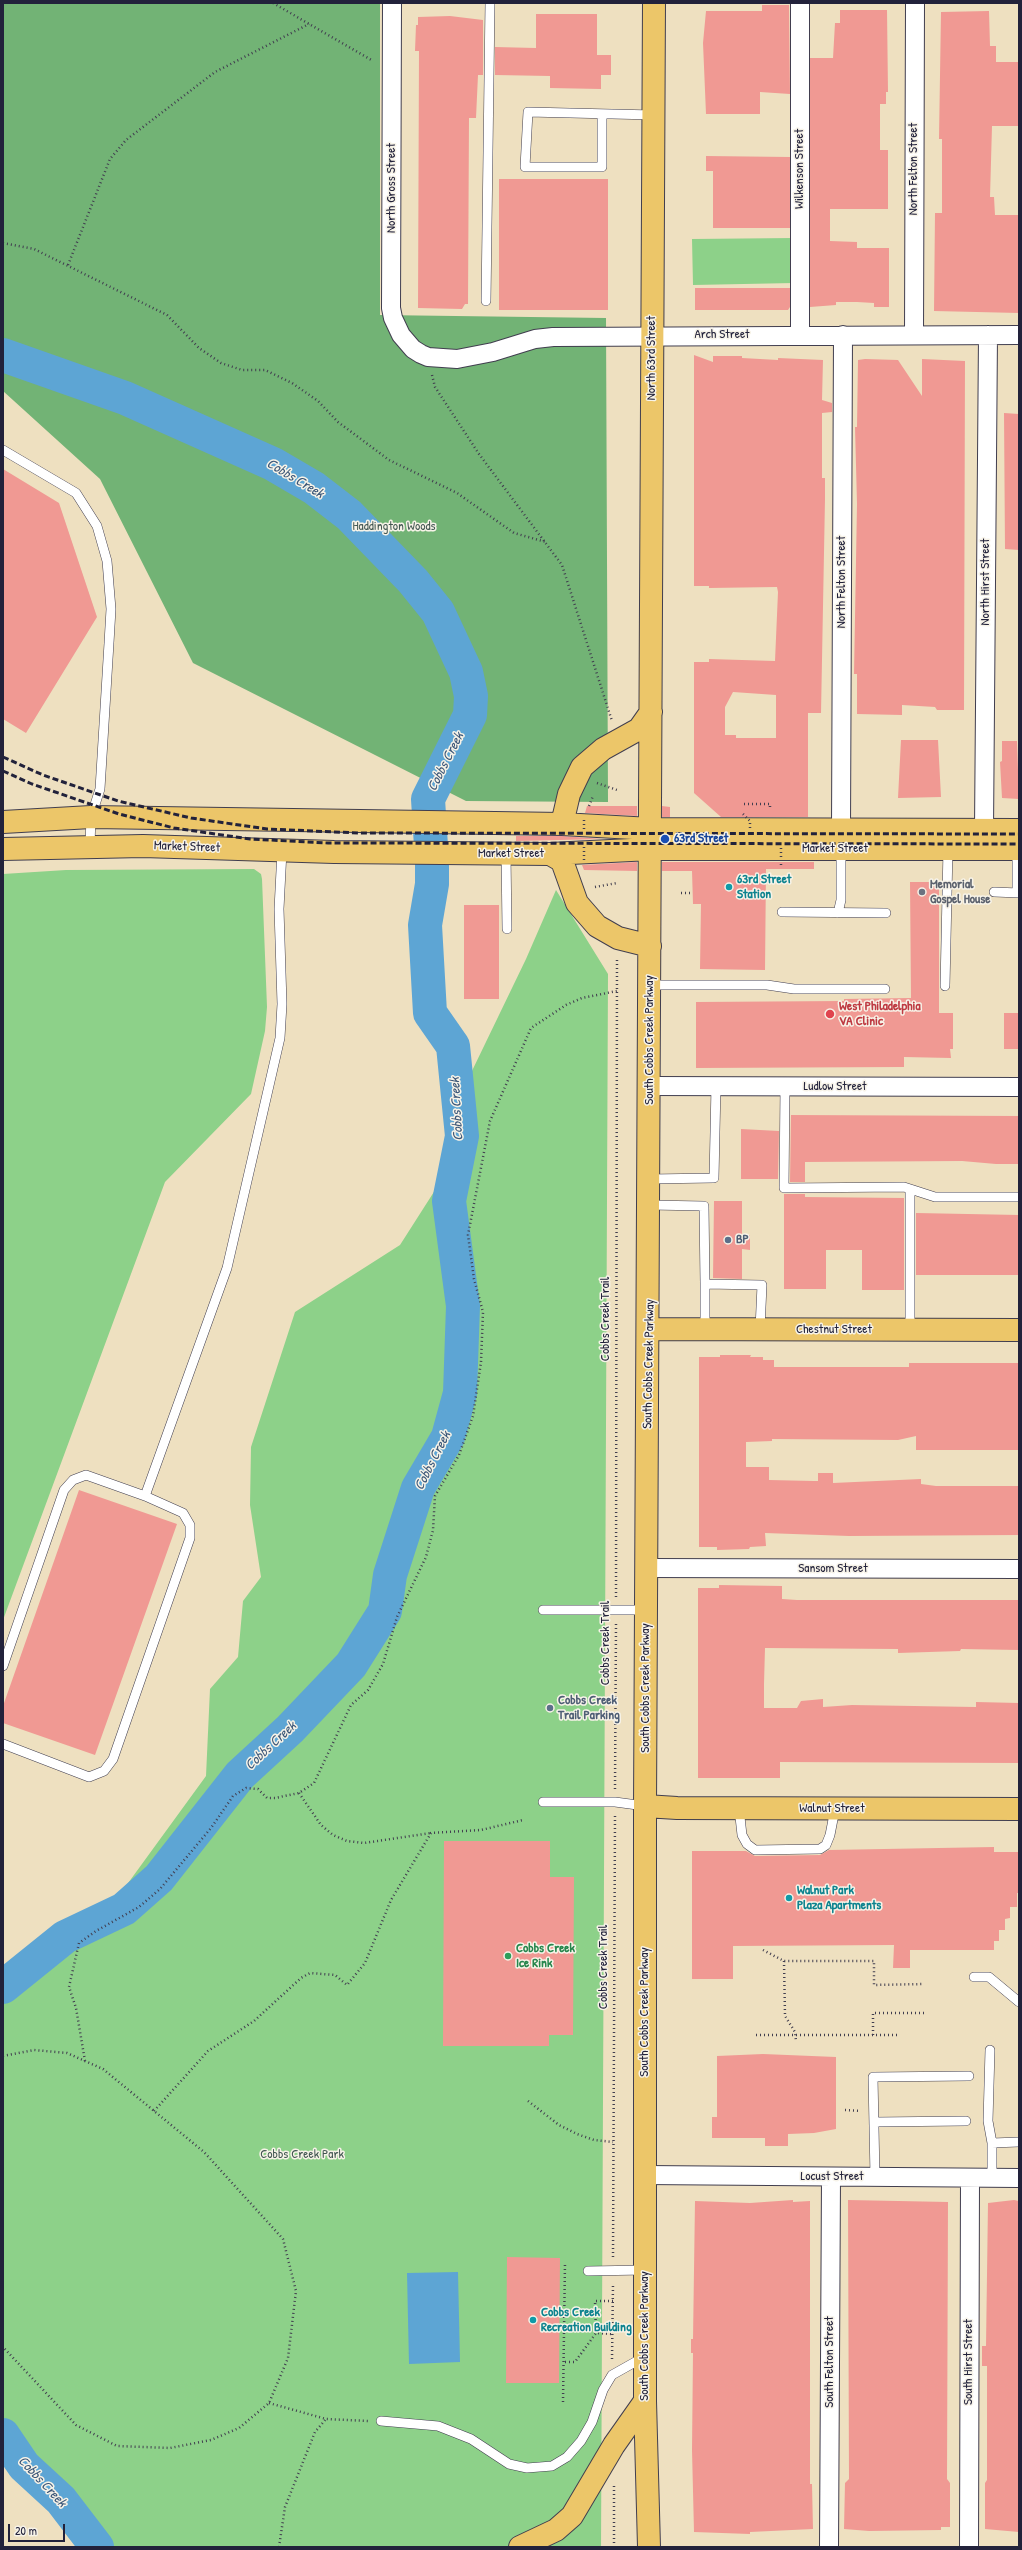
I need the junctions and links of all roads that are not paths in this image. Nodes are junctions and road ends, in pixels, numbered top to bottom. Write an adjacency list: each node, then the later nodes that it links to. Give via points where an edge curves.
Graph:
1 (392, 3): 15 (street, North Gross Street, via 391,308 401,335 413,349)
2 (490, 3): 8 (lane)
3 (654, 3): 7 (main road, North 63rd Street)
4 (800, 3): 9 (street, Wilkenson Street)
5 (915, 3): 11 (street, North Felton Street)
6 (602, 114): 6 (lane, via 528,112 525,167 602,167); 7 (lane)
7 (654, 115): 14 (main road, North 63rd Street)
8 (486, 301)
9 (800, 335): 10 (street, Arch Street); 14 (street, Arch Street)
10 (843, 335): 11 (street, Arch Street); 23 (street, North Felton Street)
11 (914, 335): 12 (street, Arch Street)
12 (988, 335): 13 (street, Arch Street); 21 (street, North Hirst Street)
13 (1019, 335)
14 (652, 336): 15 (street, Arch Street, via 553,337 535,339 464,358); 17 (main road, North 63rd Street)
15 (428, 357)
16 (3, 450): 18 (lane, via 76,493 97,526 107,561 111,609 100,789)
17 (651, 712): 20 (main road, via 639,729 602,749 582,767 569,794); 22 (main road, North 63rd Street)
18 (91, 817): 19 (main road, Market Street); 20 (main road, Market Street); 25 (lane)
19 (3, 822)
20 (562, 824): 22 (main road, Market Street)
21 (984, 829): 23 (main road, Market Street); 24 (main road, Market Street)
22 (650, 839): 23 (main road, Market Street); 30 (main road, Market Street); 37 (main road, South Cobbs Creek Parkway)
23 (841, 839): 27 (main road, Market Street); 34 (lane)
24 (1018, 843): 27 (main road, Market Street); 32 (lane)
25 (90, 845): 26 (main road, Market Street); 28 (main road, Market Street)
26 (3, 849)
27 (948, 849): 39 (lane)
28 (282, 851): 29 (main road, Market Street); 55 (lane, via 279,909 282,1004 280,1038 227,1268)
29 (506, 854): 30 (main road, Market Street); 36 (lane)
30 (550, 854): 37 (main road, via 562,861 577,904 597,926 618,938)
31 (994, 892): 32 (lane)
32 (1018, 893)
33 (782, 912): 34 (lane)
34 (838, 913): 35 (lane)
35 (886, 913)
36 (507, 929)
37 (650, 946): 38 (main road, South Cobbs Creek Parkway)
38 (650, 985): 40 (lane); 41 (main road, South Cobbs Creek Parkway)
39 (945, 986)
40 (885, 989)
41 (650, 1086): 42 (street, Ludlow Street); 45 (main road, South Cobbs Creek Parkway)
42 (716, 1086): 43 (street, Ludlow Street); 45 (lane, via 714,1178)
43 (785, 1087): 44 (street, Ludlow Street); 46 (lane, via 784,1188)
44 (1019, 1087)
45 (650, 1179): 48 (main road, South Cobbs Creek Parkway)
46 (910, 1189): 47 (lane, via 935,1197); 53 (lane)
47 (1019, 1197)
48 (650, 1205): 49 (lane, via 704,1206); 50 (main road, South Cobbs Creek Parkway)
49 (705, 1284): 51 (lane, via 762,1285); 52 (lane)
50 (649, 1329): 52 (main road, Chestnut Street); 56 (main road, South Cobbs Creek Parkway)
51 (760, 1329): 52 (main road, Chestnut Street); 53 (main road, Chestnut Street)
52 (705, 1330)
53 (910, 1330): 54 (main road, Chestnut Street)
54 (1019, 1330)
55 (145, 1496): 60 (lane, via 86,1475 73,1480 64,1490); 61 (lane, via 183,1513 190,1525 190,1538 113,1759 104,1771 89,1777)
56 (647, 1568): 57 (street, Sansom Street); 59 (main road, South Cobbs Creek Parkway)
57 (1019, 1569)
58 (543, 1610): 59 (lane)
59 (646, 1610): 63 (main road, South Cobbs Creek Parkway)
60 (3, 1666)
61 (3, 1744)
62 (543, 1802): 63 (lane, via 615,1802)
63 (645, 1806): 64 (main road, Walnut Street); 75 (main road, South Cobbs Creek Parkway)
64 (739, 1808): 65 (main road, Walnut Street); 65 (lane, via 742,1836 755,1850 820,1849 830,1835)
65 (835, 1809): 66 (main road, Walnut Street)
66 (1019, 1809)
67 (974, 1977): 68 (lane, via 989,1977)
68 (1019, 2002)
69 (990, 2050): 74 (lane, via 988,2121)
70 (969, 2076): 72 (lane, via 873,2077)
71 (966, 2121): 72 (lane)
72 (874, 2122): 76 (lane)
73 (1019, 2142): 74 (lane)
74 (992, 2143): 79 (lane)
75 (645, 2175): 77 (street, Locust Street); 81 (main road, South Cobbs Creek Parkway)
76 (874, 2177): 77 (street, Locust Street); 78 (street, Locust Street)
77 (831, 2178): 88 (street, South Felton Street)
78 (970, 2178): 79 (street, Locust Street); 89 (street, South Hirst Street)
79 (992, 2178): 80 (street, Locust Street)
80 (1019, 2178)
81 (645, 2270): 82 (lane); 83 (main road, South Cobbs Creek Parkway)
82 (588, 2271)
83 (645, 2357): 84 (main road, South Cobbs Creek Parkway); 85 (lane, via 612,2375 581,2441 567,2457 552,2466 527,2468 509,2464 472,2439 438,2426)
84 (645, 2401): 86 (main road, via 614,2445 572,2516 556,2530); 87 (main road, South Cobbs Creek Parkway)
85 (380, 2421)
86 (520, 2547)
87 (649, 2547)
88 (829, 2547)
89 (969, 2547)

